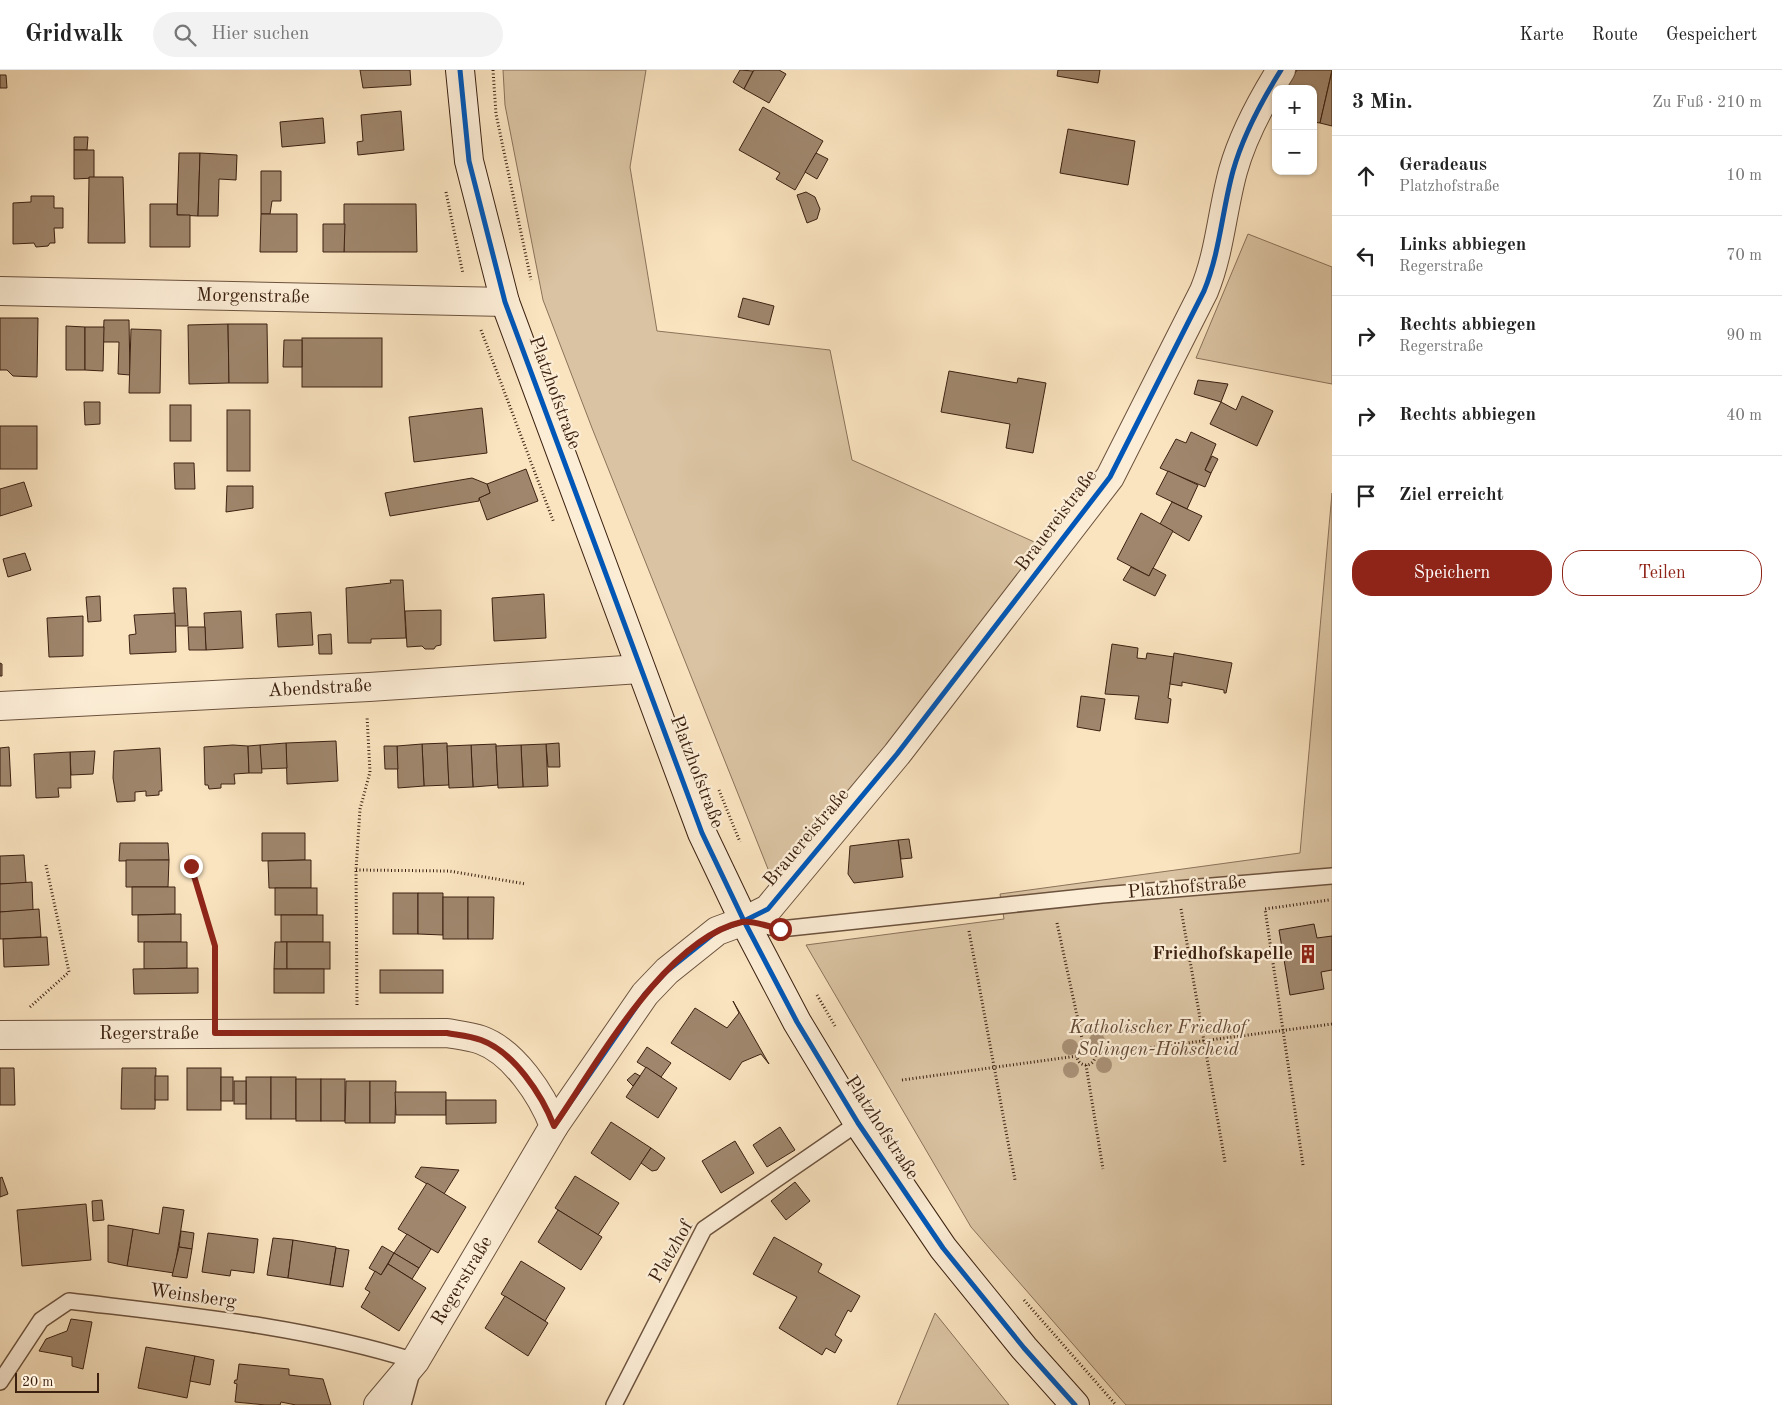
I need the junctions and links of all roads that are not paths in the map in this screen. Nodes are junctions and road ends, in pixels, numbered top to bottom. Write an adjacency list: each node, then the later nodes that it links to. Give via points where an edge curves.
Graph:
1 (460, 70): 4 (street, Platzhofstraße, via 469,161)
2 (1281, 70): 8 (street, Brauereistraße, via 1244,139 1233,172 1215,265 1110,477 891,762 768,910)
3 (0, 291): 4 (street, Morgenstraße)
4 (505, 302): 5 (street, Platzhofstraße)
5 (640, 669): 6 (street, Abendstraße); 8 (street, Platzhofstraße, via 702,833)
6 (0, 706)
7 (1332, 876): 8 (lane, Platzhofstraße, via 1102,895 780,929)
8 (744, 922): 10 (street, Platzhofstraße, via 797,1022); 11 (street, Regerstraße, via 717,931 685,954 645,994)
9 (6, 1034): 11 (street, Regerstraße, via 447,1033 482,1040 512,1060 545,1102)
10 (858, 1122): 16 (lane, Platzhof, via 704,1229); 17 (street, Platzhofstraße, via 943,1248)
11 (554, 1126): 12 (street, Regerstraße)
12 (415, 1361): 13 (lane, Weinsberg, via 368,1346 222,1320 69,1301 42,1320); 14 (street, Regerstraße); 15 (lane)
13 (0, 1382)
14 (378, 1405)
15 (403, 1405)
16 (614, 1405)
17 (1075, 1405)

